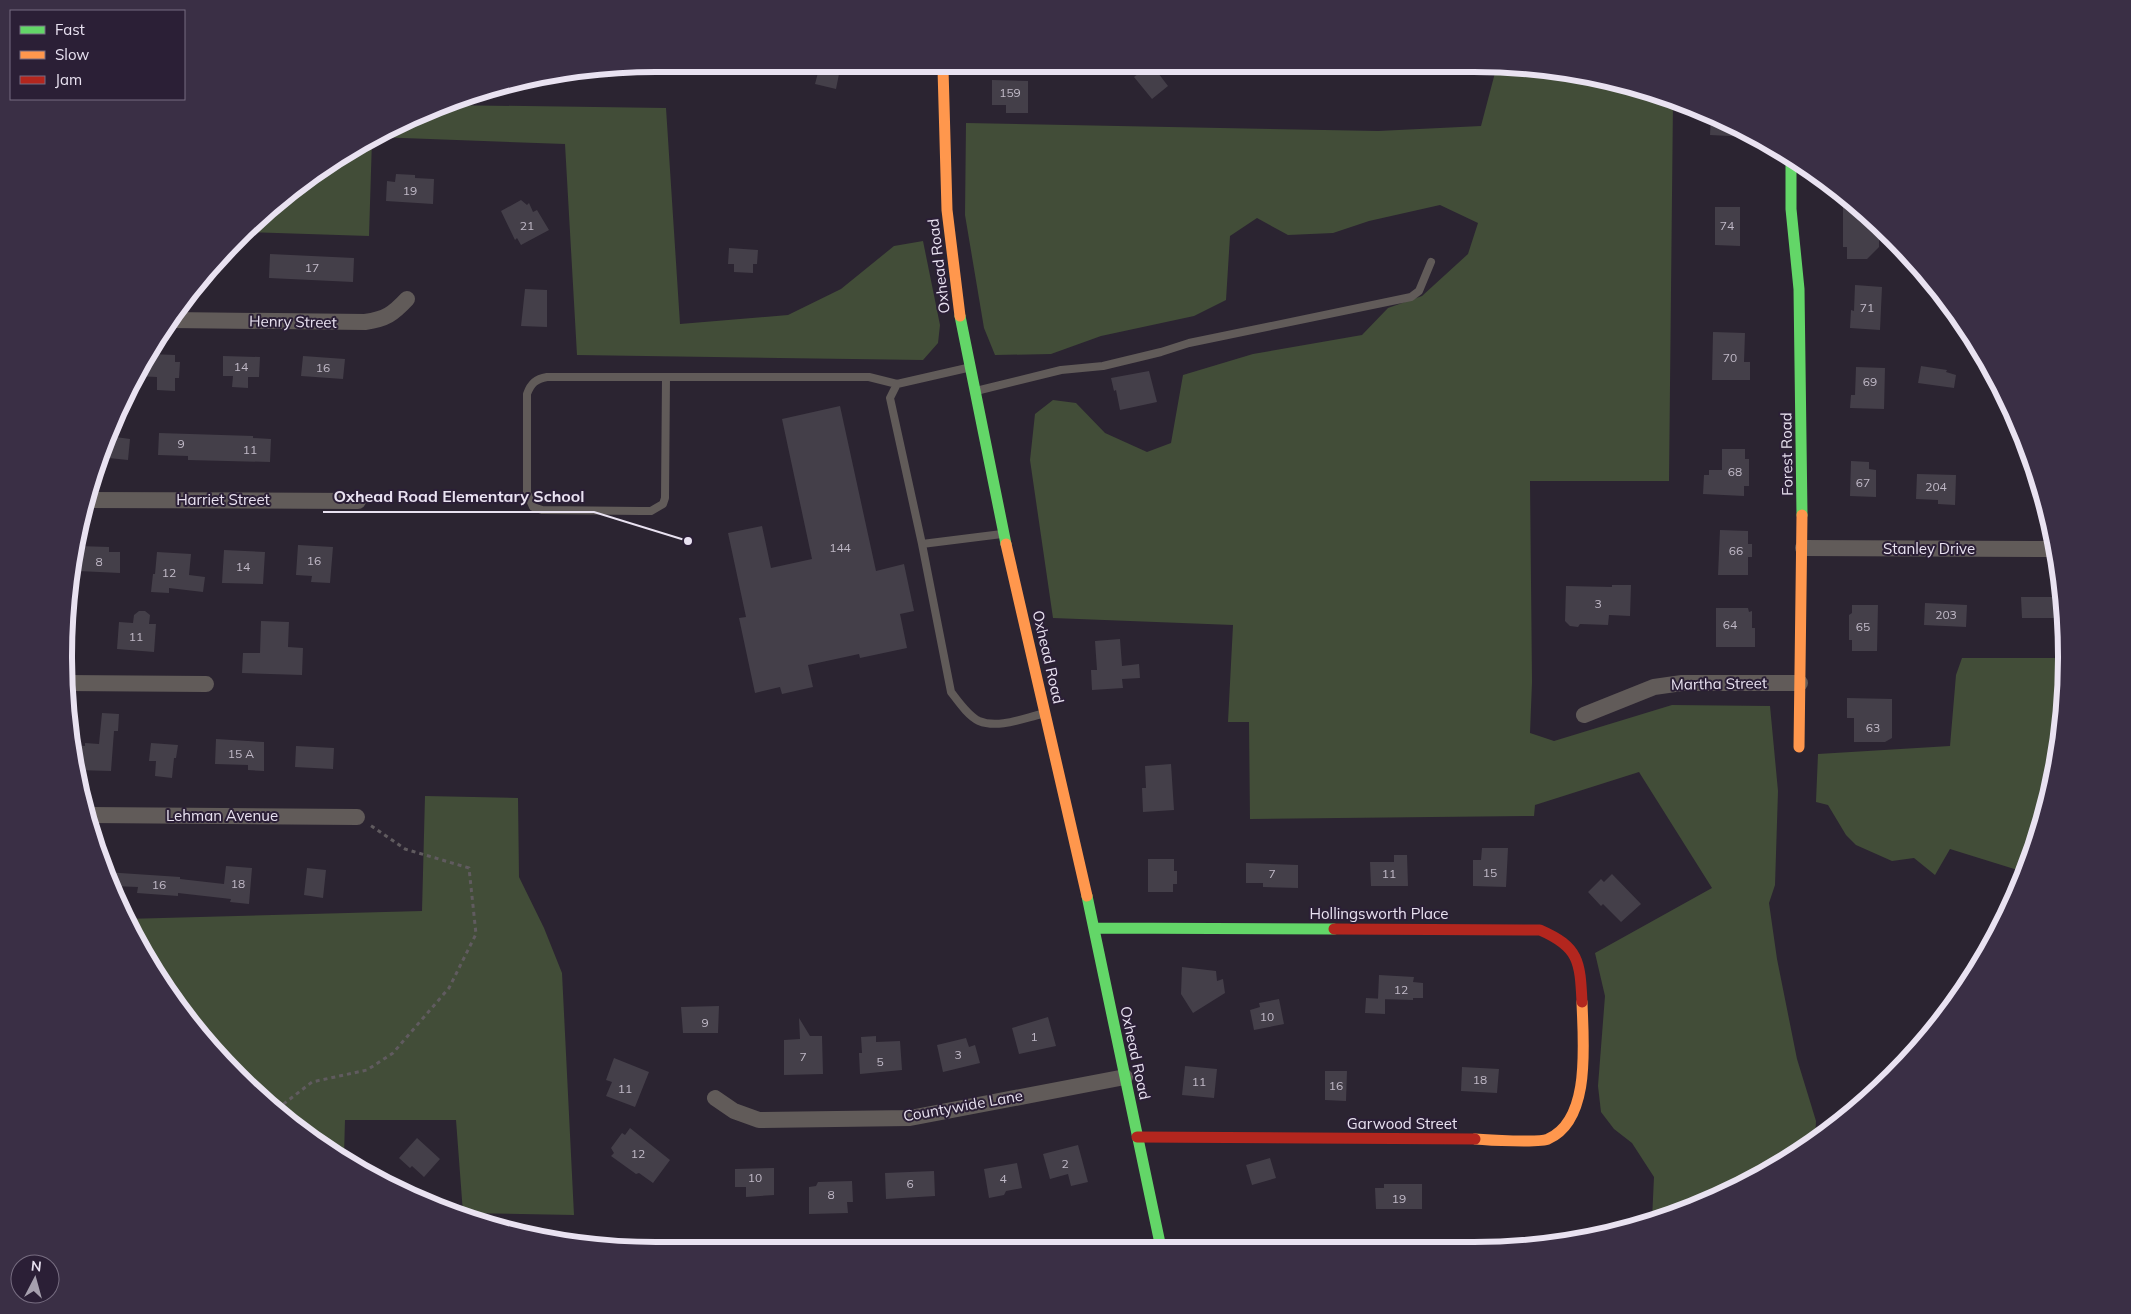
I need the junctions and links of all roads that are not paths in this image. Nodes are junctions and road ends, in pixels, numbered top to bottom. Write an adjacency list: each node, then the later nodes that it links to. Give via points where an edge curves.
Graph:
1 (943, 72): 6 (street, Oxhead Road, via 947,210)
2 (1791, 166): 14 (street, Forest Road, via 1790,206 1798,255)
3 (1431, 262): 9 (lane, via 1419,291 1411,297 1190,343 1103,366 1061,370)
4 (407, 299): 5 (street, Henry Street, via 383,320 365,322)
5 (179, 320)
6 (969, 367): 8 (lane); 9 (street, Oxhead Road)
7 (666, 377): 7 (lane, via 547,377 537,379 529,386 527,493 532,507 542,510 651,511 663,504); 8 (lane, via 869,377)
8 (896, 384): 13 (lane, via 890,398)
9 (974, 391): 12 (street, Oxhead Road)
10 (94, 500): 11 (street, Harriet Street)
11 (358, 501)
12 (1004, 534): 13 (lane); 19 (street, Oxhead Road)
13 (922, 544): 19 (lane, via 951,692 979,721 999,724)
14 (1803, 548): 15 (street, Stanley Drive); 17 (street, Forest Road)
15 (2048, 549)
16 (73, 683): 18 (street)
17 (1800, 683): 20 (street, Martha Street, via 1672,684 1654,687); 21 (street, Forest Road)
18 (206, 684)
19 (1046, 713): 24 (street, Oxhead Road)
20 (1584, 716)
21 (1799, 747)
22 (94, 815): 23 (street, Lehman Avenue)
23 (357, 817)
24 (1094, 928): 25 (street, Hollingsworth Place, via 1540,930 1559,938 1573,950 1581,980); 26 (street, Oxhead Road)
25 (1583, 1034): 28 (street, Garwood Street, via 1583,1081 1570,1122 1547,1140)
26 (1125, 1077): 27 (street, Countywide Lane, via 910,1118 759,1120 734,1111); 28 (street, Oxhead Road)
27 (715, 1098)
28 (1137, 1137): 29 (street, Oxhead Road)
29 (1160, 1242)

